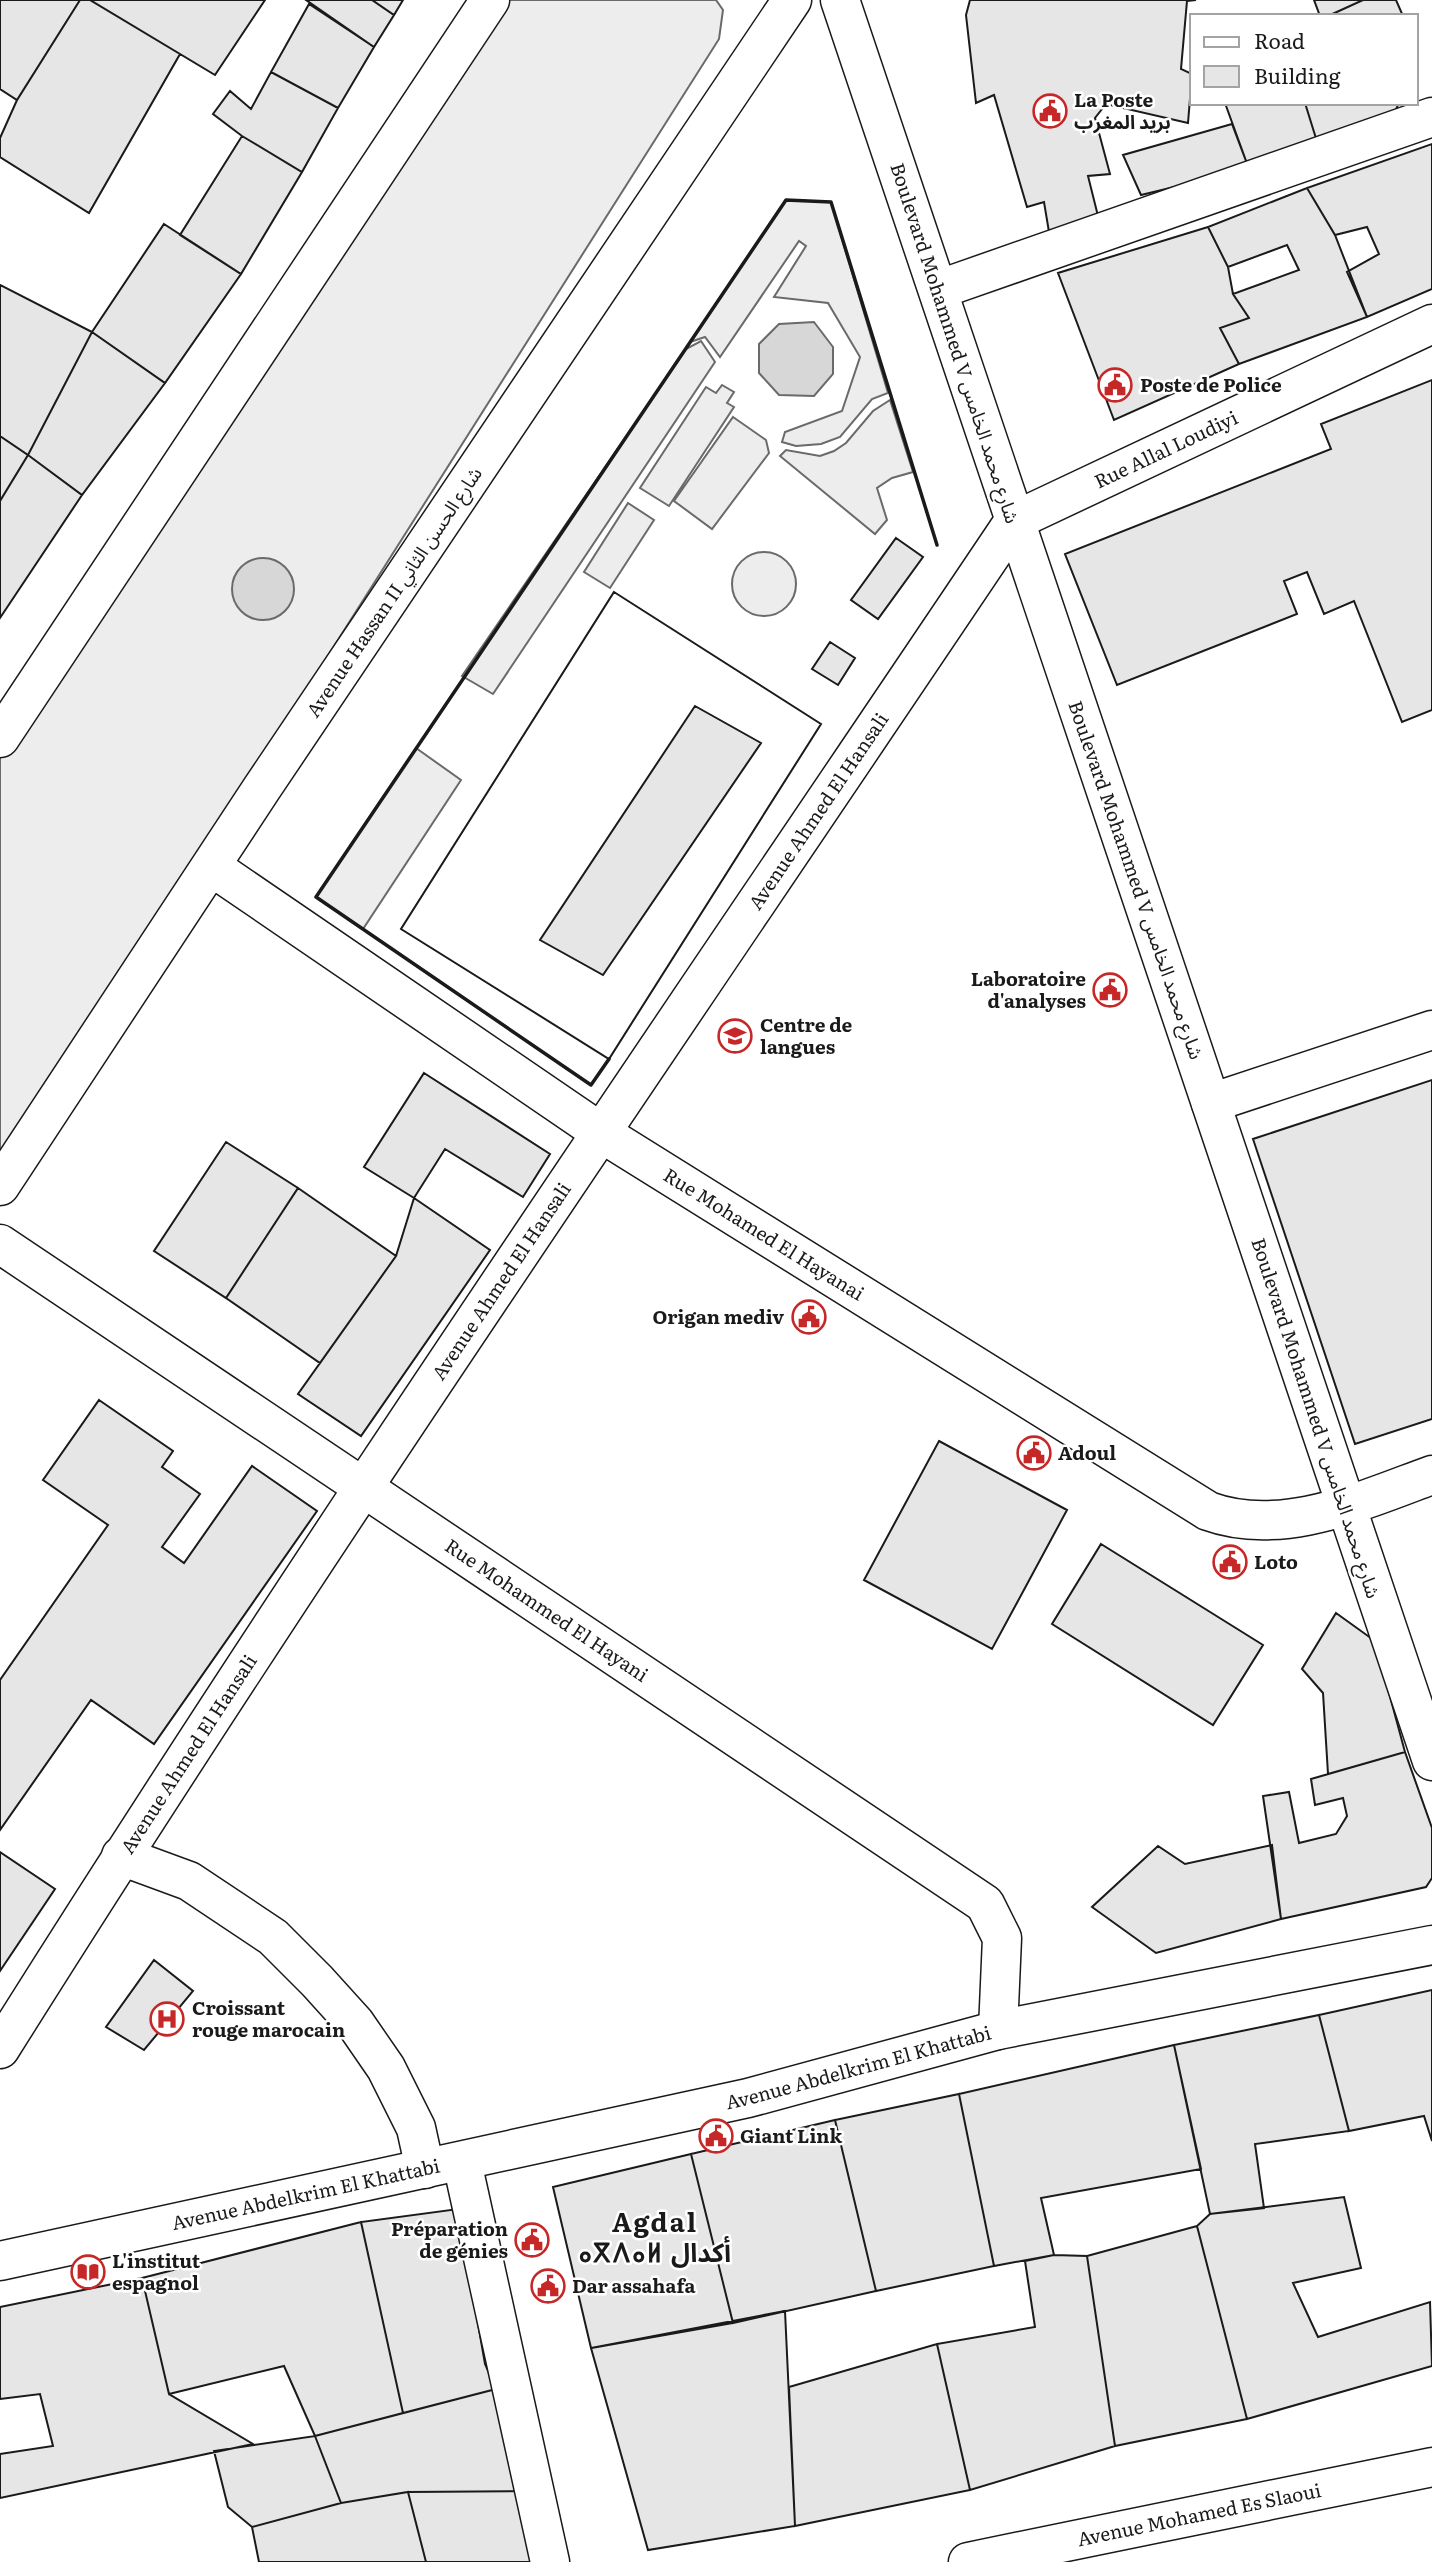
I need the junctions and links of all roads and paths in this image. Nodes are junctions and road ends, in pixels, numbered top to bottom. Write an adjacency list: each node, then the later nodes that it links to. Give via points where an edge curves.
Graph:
1 (490, 0): 8 (street)
2 (792, 0): 9 (street, Avenue Hassan II شارع الحسن الثاني)
3 (840, 0): 5 (street, Boulevard Mohammed V شارع محمد الخامس)
4 (1432, 117): 5 (street)
5 (940, 289): 7 (street, Boulevard Mohammed V شارع محمد الخامس)
6 (1432, 324): 7 (street, Rue Allal Loudiyi)
7 (1014, 521): 11 (street, Boulevard Mohammed V شارع محمد الخامس); 12 (street, Avenue Ahmed El Hansali)
8 (0, 738)
9 (212, 867): 12 (street, Rue Mohamed El Hayanai); 13 (street, Avenue Hassan II شارع الحسن الثاني)
10 (1432, 1030): 11 (street)
11 (1211, 1103): 17 (street, Boulevard Mohammed V شارع محمد الخامس)
12 (603, 1134): 16 (street, Avenue Ahmed El Hansali); 17 (street, Rue Mohamed El Hayanai, via 1208,1511 1253,1521)
13 (0, 1186)
14 (0, 1244): 16 (street, Rue Mohammed El Hayani)
15 (1432, 1475): 17 (street, Rue Mohamed El Hayanai)
16 (363, 1486): 19 (street, Avenue Ahmed El Hansali); 21 (street, Rue Mohammed El Hayani, via 985,1904 1002,1938)
17 (1345, 1507): 18 (street, Boulevard Mohammed V شارع محمد الخامس)
18 (1432, 1761)
19 (121, 1856): 22 (street, Avenue Ahmed El Hansali); 24 (street, via 188,1881 273,1937 317,1981 355,2023 386,2068 416,2128)
20 (1432, 1945): 21 (street, Avenue Abdelkrim El Khattabi)
21 (998, 2030): 23 (street, Avenue Abdelkrim El Khattabi, via 748,2098)
22 (0, 2049)
23 (462, 2162): 24 (street, Avenue Abdelkrim El Khattabi); 28 (street)
24 (425, 2169): 25 (street, Avenue Abdelkrim El Khattabi)
25 (0, 2261)
26 (1432, 2467): 27 (street, Avenue Mohamed Es Slaoui)
27 (1054, 2551): 29 (street, Avenue Mohamed Es Slaoui)
28 (550, 2562)
29 (968, 2562)

